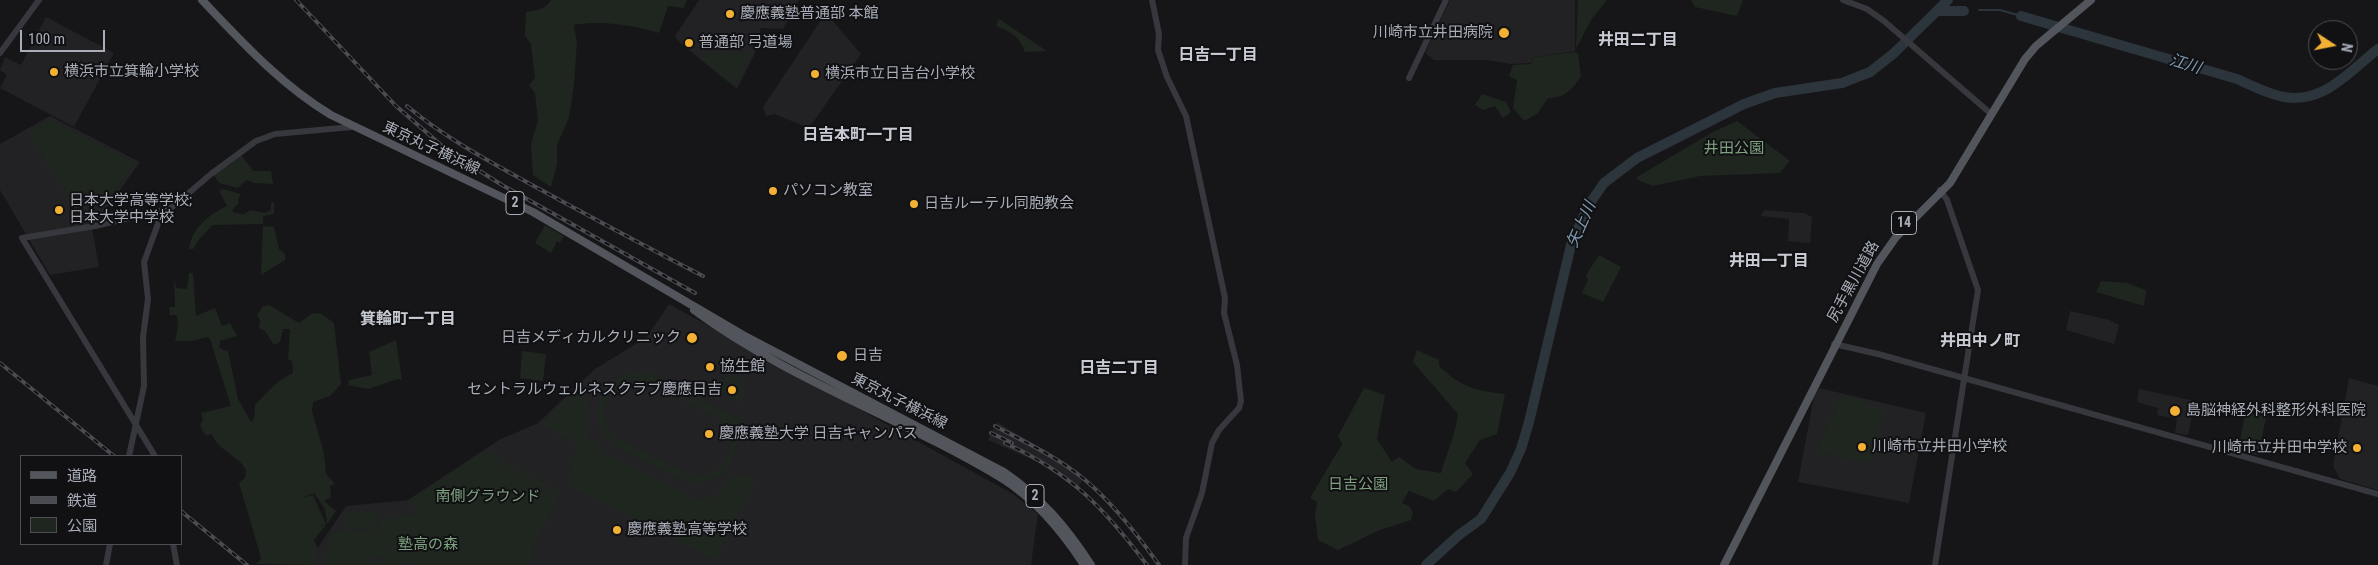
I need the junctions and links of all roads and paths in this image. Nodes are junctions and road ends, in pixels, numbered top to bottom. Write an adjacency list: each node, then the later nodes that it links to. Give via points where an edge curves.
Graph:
1 (39, 0): 8 (street)
2 (202, 0): 11 (main road, 東京丸子横浜線 / 2, via 272,72 308,100)
3 (1152, 0): 27 (street, via 1159,34 1158,50 1186,116 1225,298 1224,313 1237,365 1241,401 1212,443 1202,493 1186,538)
4 (1446, 0): 9 (street)
5 (1842, 0): 10 (street, via 1866,9)
6 (2085, 0): 10 (main road, 尻手黒川道路 / 14, via 2029,49)
7 (2091, 0): 12 (main road, 尻手黒川道路 / 14, via 2025,59 1963,164)
8 (0, 53)
9 (1409, 78)
10 (1990, 113): 12 (main road, 尻手黒川道路 / 14)
11 (352, 127): 13 (street, via 274,134 256,141); 14 (main road, 東京丸子横浜線 / 2, via 533,212)
12 (1942, 191): 15 (main road, 尻手黒川道路 / 14, via 1887,248); 16 (street, via 1978,290)
13 (170, 209): 17 (street, via 158,223 144,262 148,299 143,337 144,386); 17 (street, via 22,238)
14 (670, 292): 25 (main road, 東京丸子横浜線 / 2, via 730,335 796,373 1003,479 1049,518); 26 (main road, 東京丸子横浜線 / 2, via 821,378 1004,472 1051,511)
15 (1834, 344): 16 (street); 28 (main road, 尻手黒川道路 / 14)
16 (1964, 379): 20 (street); 29 (street)
17 (137, 424): 18 (street); 19 (street)
18 (129, 455)
19 (154, 455)
20 (2378, 494)
21 (110, 545): 23 (street)
22 (173, 545): 24 (street)
23 (106, 565)
24 (177, 565)
25 (1084, 565)
26 (1091, 565)
27 (1185, 565)
28 (1722, 565)
29 (1935, 565)

